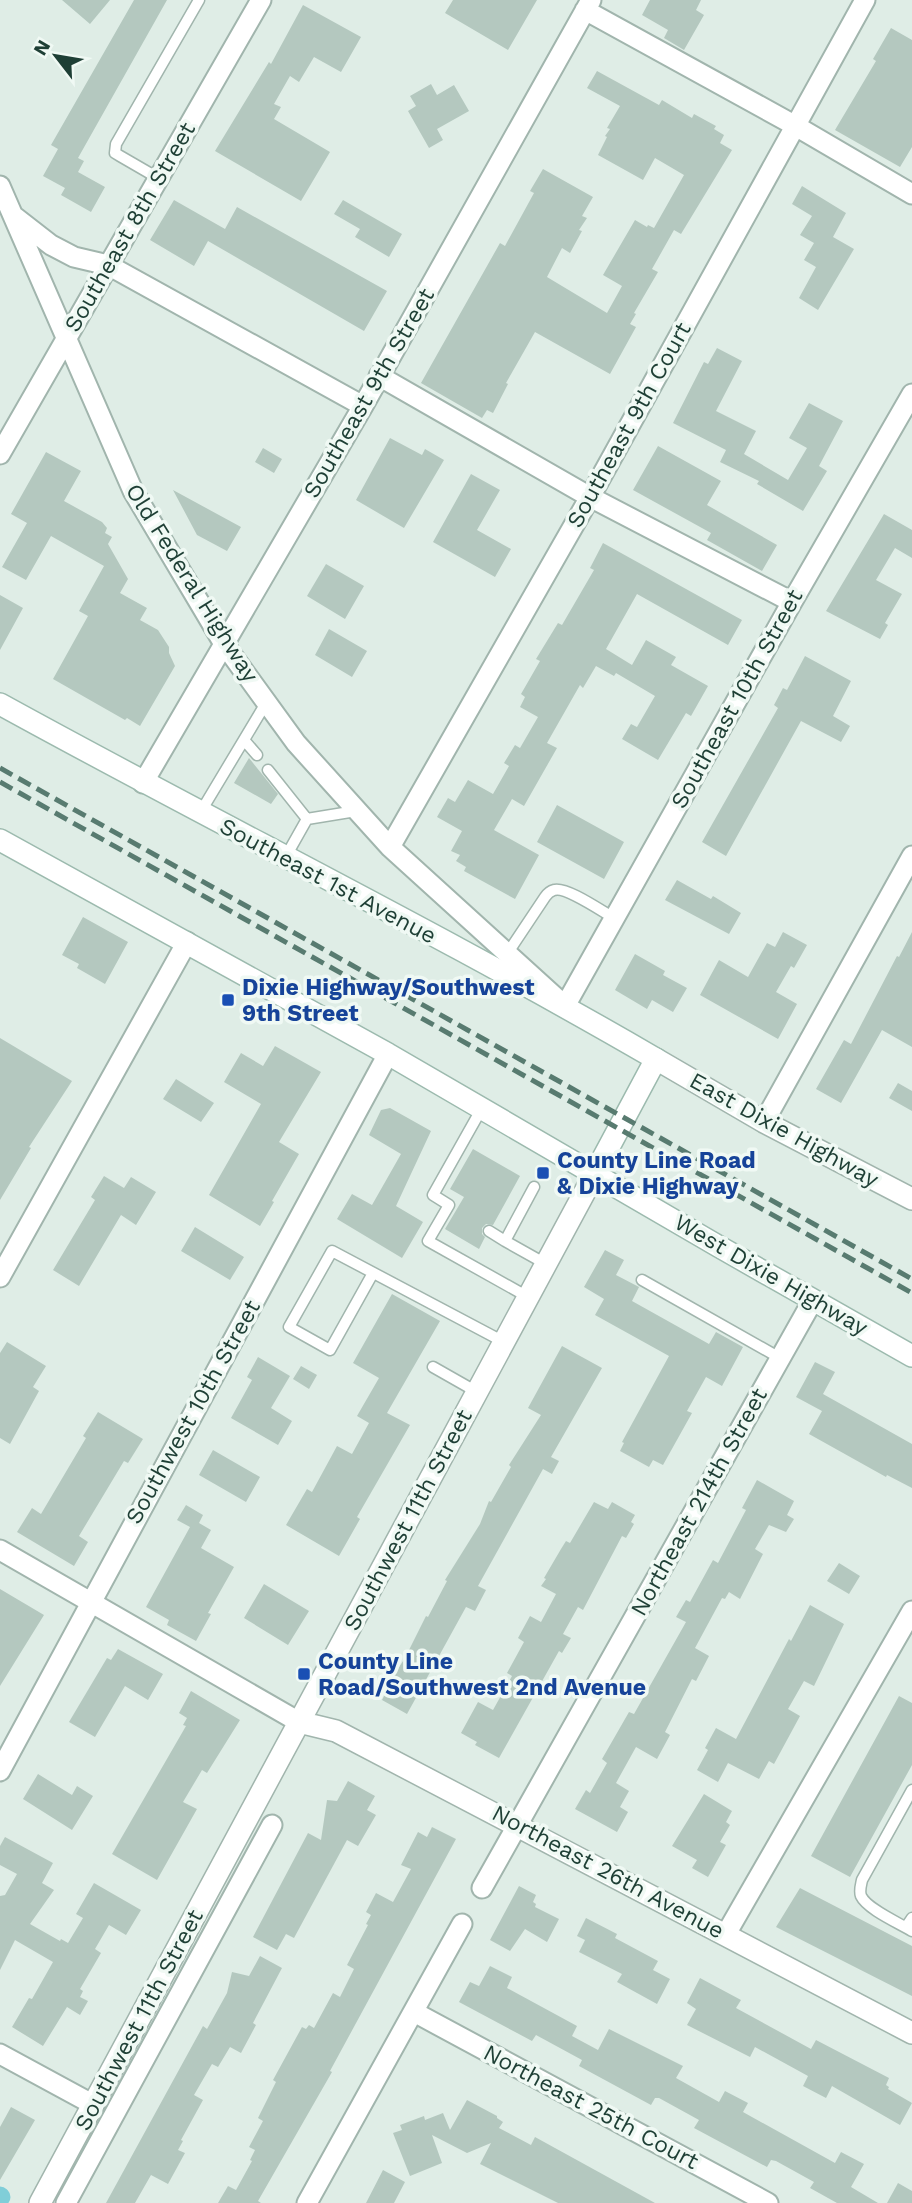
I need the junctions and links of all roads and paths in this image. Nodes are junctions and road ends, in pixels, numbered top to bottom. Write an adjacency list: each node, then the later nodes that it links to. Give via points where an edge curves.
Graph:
1 (199, 0): 6 (lane, via 116,144 115,153)
2 (865, 0): 5 (street, Southeast 9th Court)
3 (256, 2): 6 (street, Southeast 8th Street)
4 (588, 5): 5 (street); 12 (street, Southeast 9th Street)
5 (794, 125): 8 (street); 16 (street, Southeast 9th Court)
6 (158, 178): 10 (street, Southeast 8th Street)
7 (0, 186): 9 (street, Old Federal Highway)
8 (912, 194)
9 (13, 215): 10 (street, via 74,257); 11 (street, Old Federal Highway)
10 (108, 265): 11 (street, Southeast 8th Street); 14 (street)
11 (66, 338): 15 (street, Southeast 8th Street); 18 (street, Old Federal Highway, via 133,491)
12 (379, 376): 14 (street, Southeast 9th Street); 16 (street)
13 (912, 394): 17 (street, Southeast 10th Street)
14 (363, 406): 18 (street, Southeast 9th Street)
15 (0, 454)
16 (590, 497): 17 (street); 29 (street, Southeast 9th Court)
17 (792, 602): 32 (street, Southeast 10th Street)
18 (224, 644): 19 (street, Old Federal Highway); 24 (street, Southeast 9th Street)
19 (267, 703): 21 (lane); 25 (street, Old Federal Highway)
20 (0, 704): 24 (street, Southeast 1st Avenue)
21 (244, 740): 22 (lane); 26 (lane)
22 (257, 755)
23 (268, 770): 27 (lane)
24 (144, 783): 26 (street, Southeast 1st Avenue)
25 (357, 811): 27 (lane); 29 (street, Old Federal Highway)
26 (200, 813): 31 (street, Southeast 1st Avenue)
27 (307, 819): 31 (lane)
28 (0, 840): 33 (street, West Dixie Highway)
29 (390, 848): 34 (street, Old Federal Highway)
30 (912, 856): 39 (street)
31 (285, 858): 35 (street, Southeast 1st Avenue)
32 (614, 918): 34 (lane, via 568,892 551,890); 35 (street, Southeast 10th Street)
33 (187, 942): 36 (street, West Dixie Highway); 47 (street)
34 (507, 954): 35 (street, Old Federal Highway)
35 (565, 1006): 37 (street, Southeast 1st Avenue)
36 (388, 1054): 38 (street, West Dixie Highway); 57 (street, Southwest 10th Street)
37 (656, 1059): 39 (street, East Dixie Highway); 40 (street, Southwest 11th Street)
38 (482, 1108): 40 (street, West Dixie Highway); 49 (lane, via 433,1195 452,1208 428,1241)
39 (764, 1122): 42 (street, East Dixie Highway)
40 (595, 1173): 45 (street, Southwest 11th Street); 50 (street, West Dixie Highway)
41 (534, 1186): 44 (lane)
42 (912, 1199)
43 (489, 1231): 44 (lane)
44 (505, 1241): 45 (lane)
45 (546, 1264): 49 (street, Southwest 11th Street)
46 (373, 1273): 46 (lane, via 332,1251 289,1327 330,1350); 51 (lane)
47 (0, 1277)
48 (642, 1280): 53 (lane)
49 (528, 1297): 51 (street, Southwest 11th Street)
50 (813, 1300): 52 (street, West Dixie Highway); 53 (street, Northeast 214th Street)
51 (503, 1342): 55 (street, Southwest 11th Street)
52 (912, 1356)
53 (780, 1358): 62 (street, Northeast 214th Street)
54 (433, 1367): 55 (lane)
55 (477, 1392): 59 (street, Southwest 11th Street)
56 (0, 1550): 57 (street)
57 (90, 1602): 59 (street); 60 (street, Southwest 10th Street)
58 (912, 1611): 67 (street)
59 (299, 1722): 62 (street, Northeast 26th Avenue, via 336,1731); 71 (street, Southwest 11th Street)
60 (0, 1771)
61 (912, 1790): 66 (lane, via 860,1889 868,1905)
62 (518, 1824): 64 (street, Northeast 214th Street); 67 (street, Northeast 26th Avenue)
63 (272, 1825): 73 (street)
64 (482, 1888)
65 (462, 1924): 68 (street)
66 (910, 1925)
67 (726, 1934): 69 (street, Northeast 26th Avenue)
68 (414, 2012): 74 (street); 75 (street, Northeast 25th Court)
69 (912, 2033)
70 (0, 2054): 71 (street)
71 (94, 2105): 72 (street, Southwest 11th Street)
72 (40, 2203)
73 (66, 2203)
74 (307, 2203)
75 (768, 2203)

